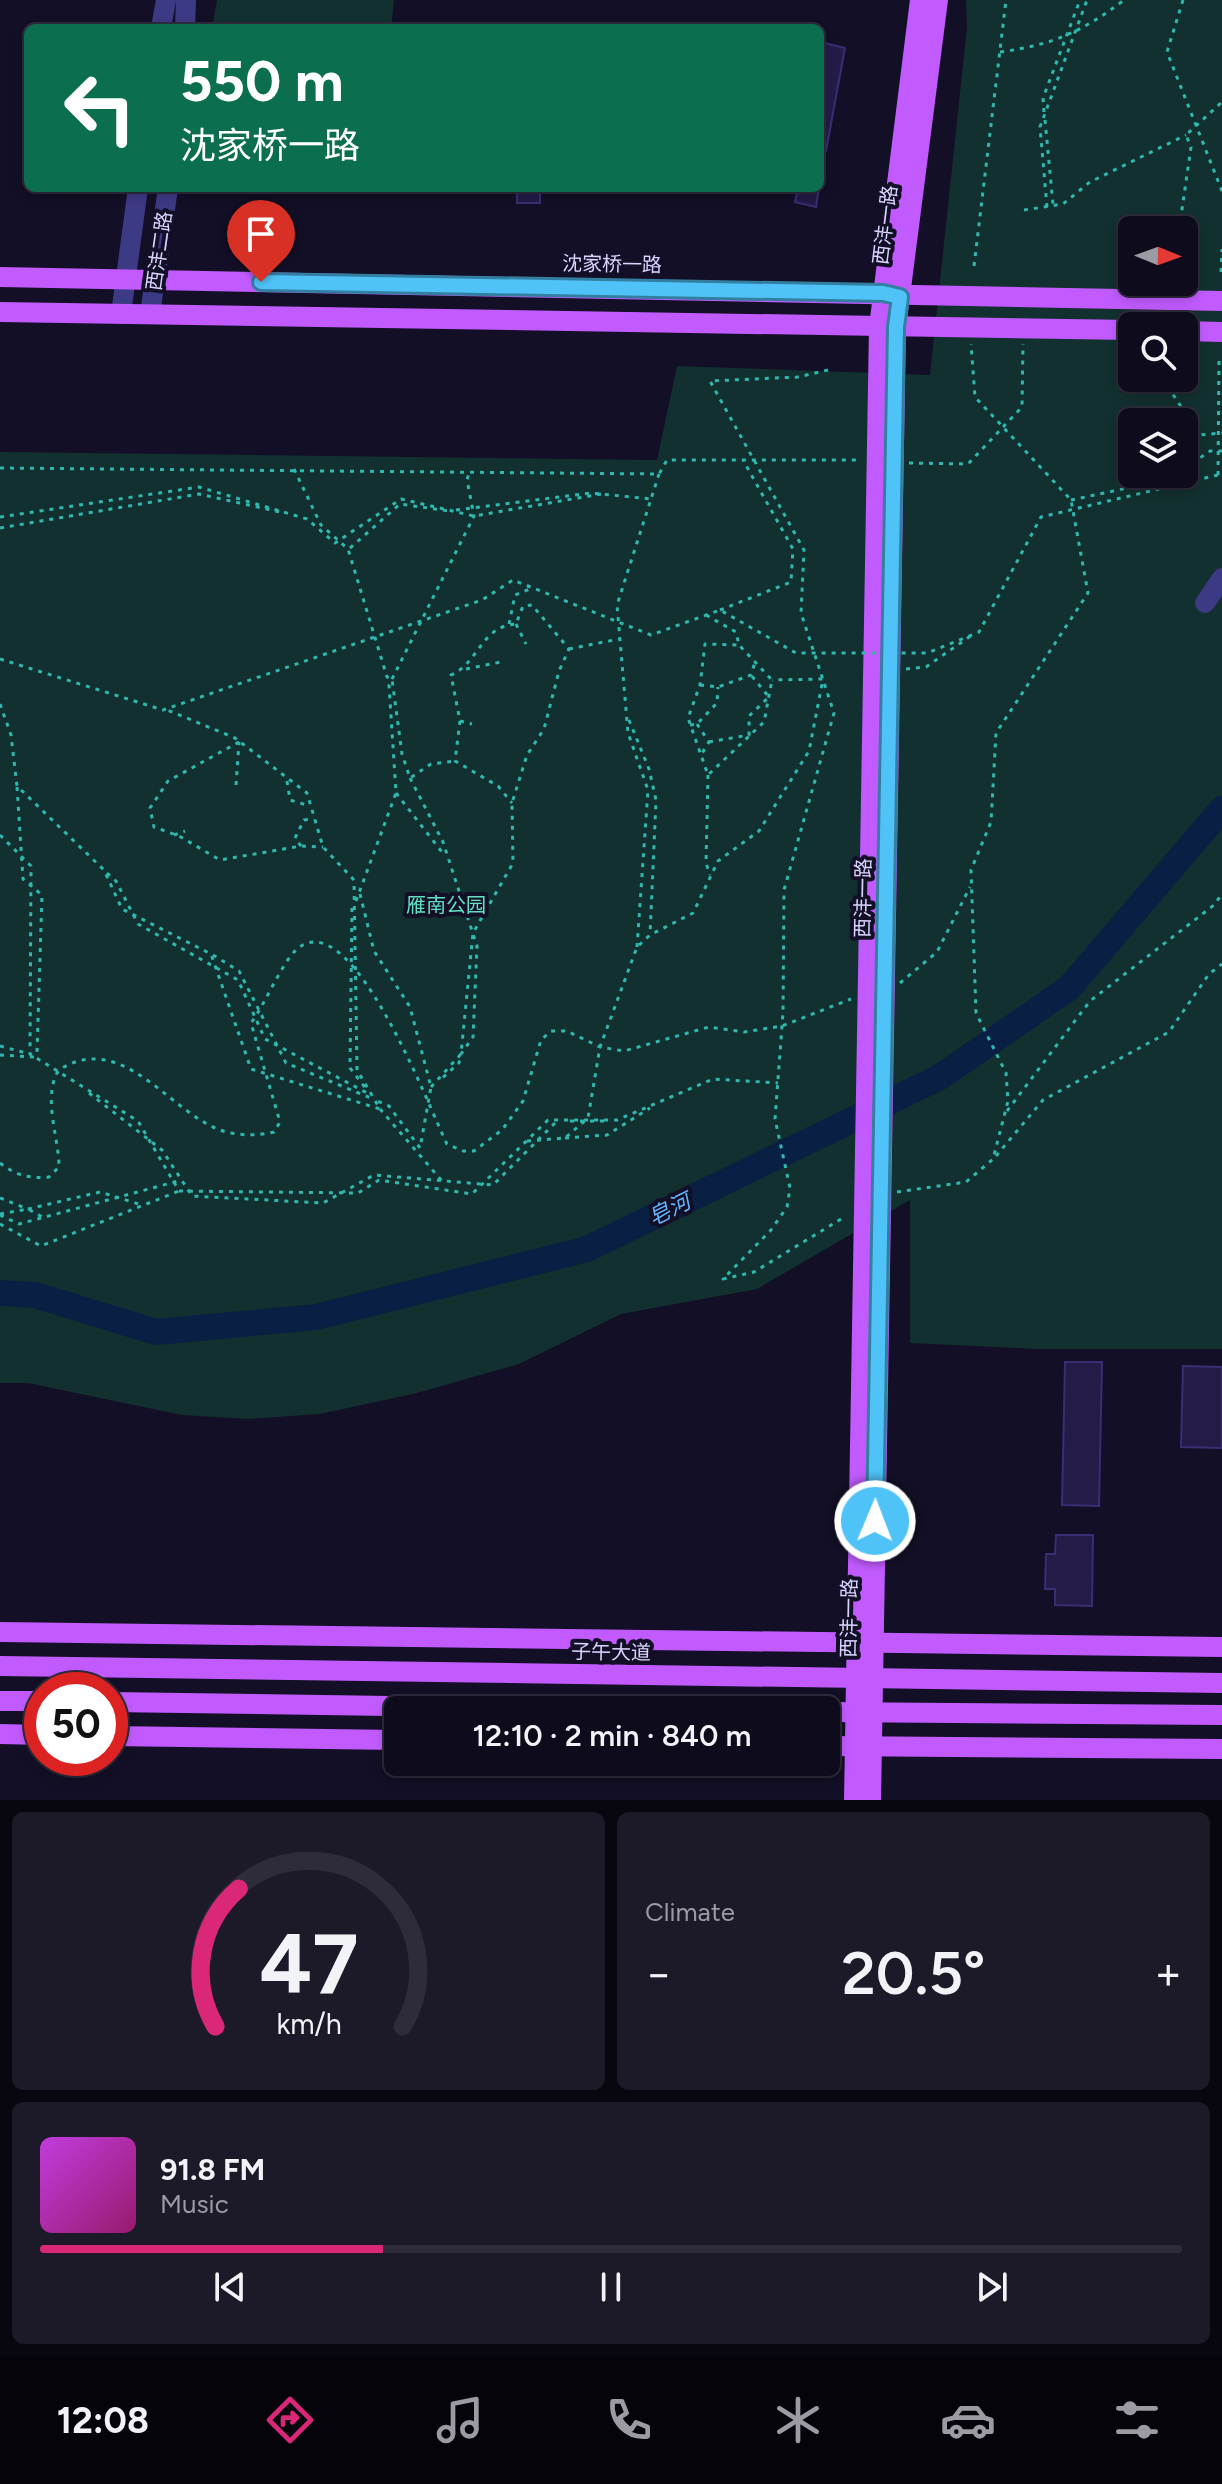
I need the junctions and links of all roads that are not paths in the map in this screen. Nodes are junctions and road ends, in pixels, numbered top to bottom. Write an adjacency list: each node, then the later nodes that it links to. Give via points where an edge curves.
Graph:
1 (166, 0): 5 (street)
2 (186, 0): 6 (street)
3 (920, 0): 12 (main road, 西沣一路)
4 (938, 0): 12 (main road, 西沣一路)
5 (162, 24)
6 (185, 24)
7 (137, 192): 10 (street, 西沣二路)
8 (167, 192): 11 (street, 西沣二路)
9 (0, 277): 10 (main road, 沈家桥一路)
10 (126, 280): 11 (main road, 沈家桥一路); 15 (street, 西沣二路)
11 (155, 280): 12 (main road, 沈家桥一路); 16 (street, 西沣二路)
12 (892, 295): 13 (main road, 沈家桥一路); 17 (main road, 西沣一路)
13 (1222, 301)
14 (0, 312): 15 (main road)
15 (121, 314): 16 (main road)
16 (150, 314): 17 (main road)
17 (887, 327): 18 (main road); 21 (main road, 西沣一路)
18 (1118, 330)
19 (1198, 331): 20 (main road)
20 (1222, 332)
21 (885, 461): 24 (main road, 西沣一路); 24 (main road, 西沣一路, via 890,671)
22 (1222, 578): 23 (street)
23 (1205, 603)
24 (878, 990): 26 (main road, 西沣一路)
25 (0, 1632): 26 (main road)
26 (865, 1643): 27 (main road); 29 (main road, 西沣一路)
27 (1222, 1647)
28 (0, 1666): 29 (main road, 子午大道)
29 (864, 1680): 30 (main road, 子午大道); 36 (main road, 西沣一路)
30 (1222, 1683)
31 (0, 1701): 32 (main road)
32 (24, 1701)
33 (128, 1702): 34 (main road)
34 (384, 1706)
35 (840, 1712): 36 (main road)
36 (864, 1712): 37 (main road); 43 (main road, 西沣一路)
37 (1222, 1715)
38 (0, 1734): 39 (main road)
39 (24, 1735)
40 (128, 1736): 41 (main road)
41 (384, 1740)
42 (840, 1746): 43 (main road)
43 (863, 1746): 44 (main road); 45 (main road, 西沣一路); 46 (main road, 西沣一路)
44 (1222, 1749)
45 (854, 1800)
46 (871, 1800)

